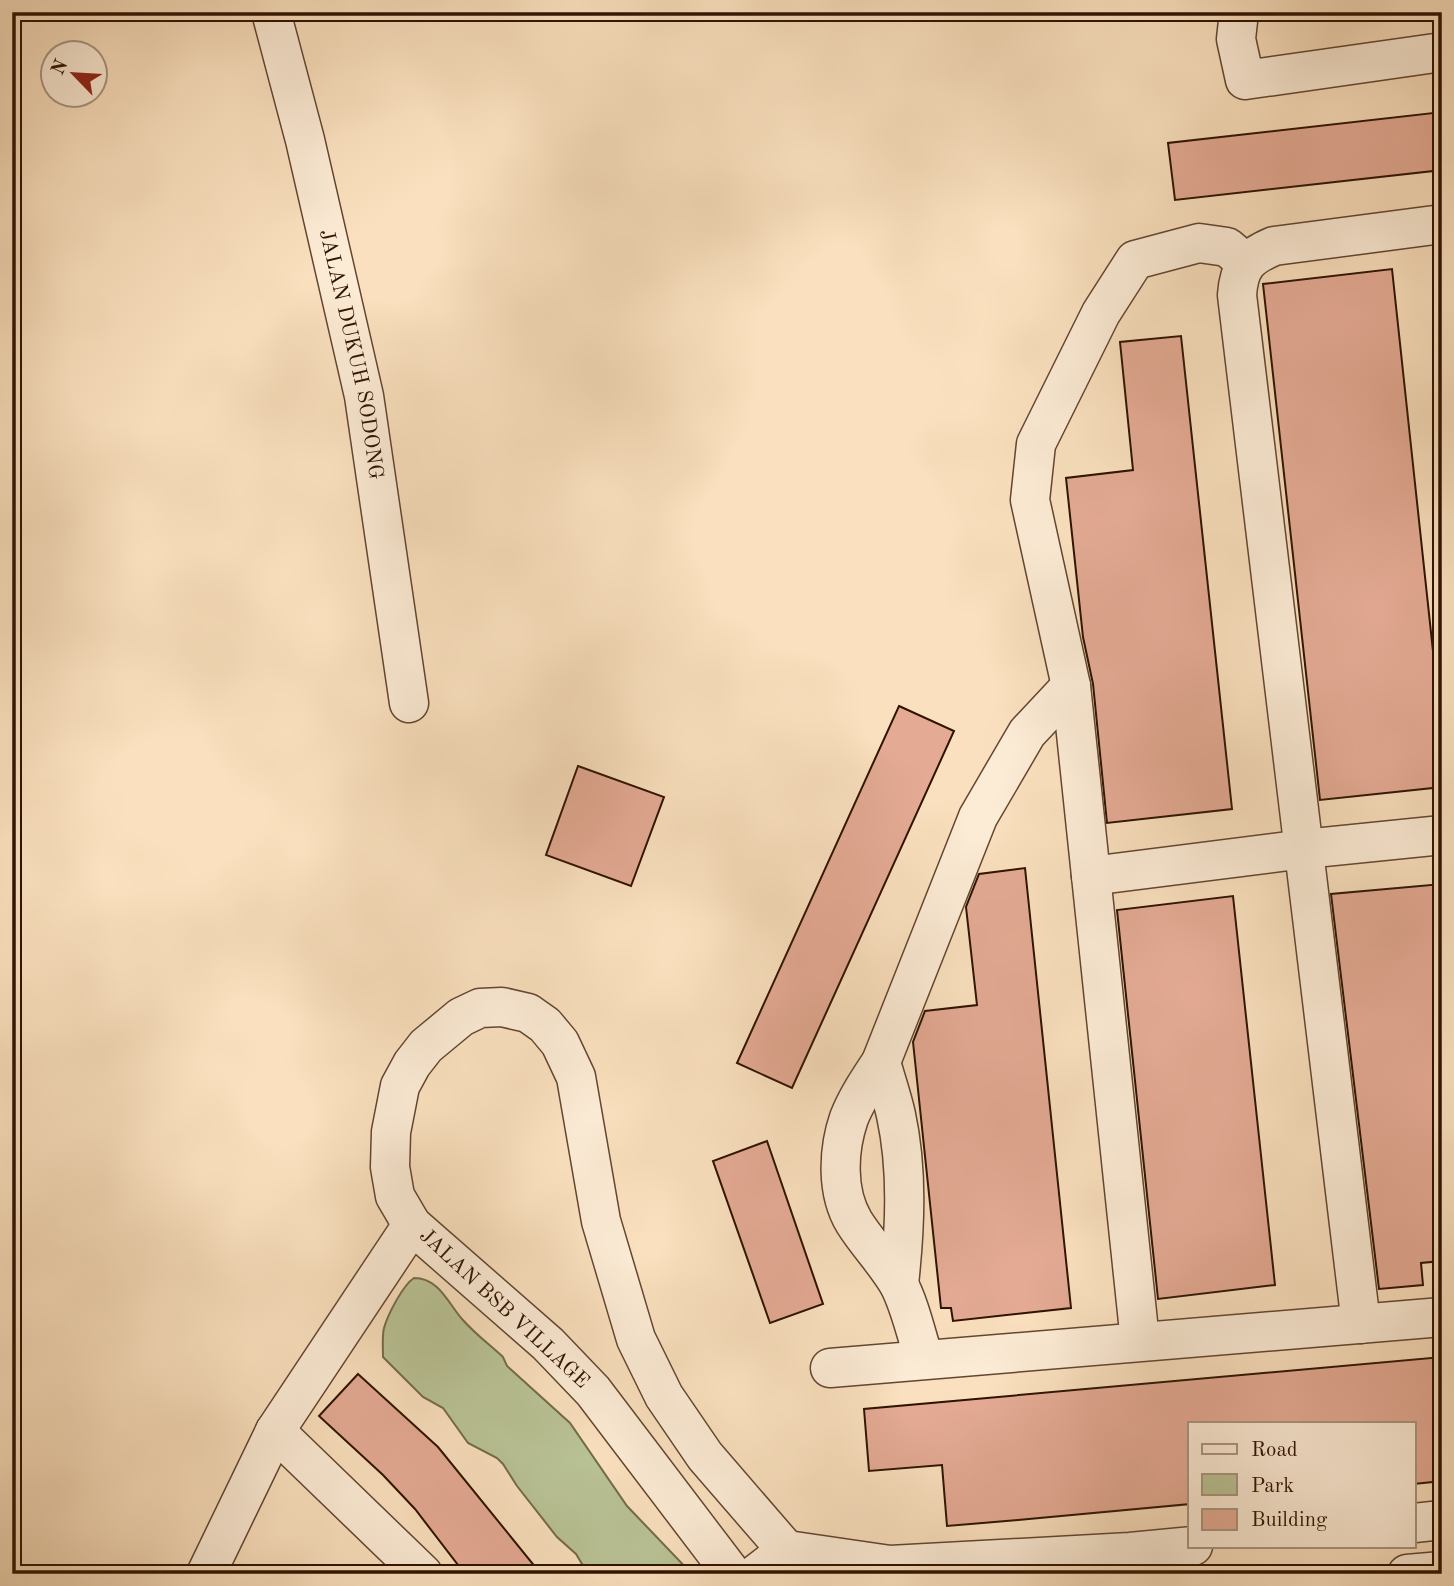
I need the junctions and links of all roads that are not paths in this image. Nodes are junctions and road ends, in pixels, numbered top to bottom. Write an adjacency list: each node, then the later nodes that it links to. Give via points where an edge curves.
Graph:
1 (271, 12): 7 (street, JALAN DUKUH SODONG, via 306,140 364,396)
2 (1239, 12): 3 (street, via 1237,39 1245,80)
3 (1442, 52)
4 (1442, 224): 5 (street, via 1274,246)
5 (1246, 263): 6 (street, via 1227,247 1199,243 1135,260 1101,313 1036,444 1030,500); 9 (street, via 1238,276 1237,295)
6 (1071, 687): 10 (street); 11 (street, via 1027,733 978,817)
7 (409, 703)
8 (1442, 835): 9 (street)
9 (1304, 849): 10 (street); 15 (street)
10 (1091, 876): 16 (street)
11 (881, 1062): 13 (street, via 902,1157 904,1233); 13 (street, via 849,1120 841,1181 853,1221)
12 (412, 1225): 19 (street); 23 (street, JALAN BSB VILLAGE, via 395,1196 390,1167 400,1086 412,1064 461,1017 480,1008 528,1013 560,1044 576,1077 601,1221 636,1339 664,1396 705,1456); 28 (street, JALAN BSB VILLAGE, via 548,1344 593,1391)
13 (899, 1284): 17 (street)
14 (1442, 1317): 15 (street)
15 (1361, 1324): 16 (street)
16 (1140, 1341): 17 (street)
17 (924, 1359): 18 (street)
18 (830, 1368)
19 (275, 1432): 26 (street); 27 (street)
20 (1442, 1520): 21 (street)
21 (1416, 1522)
22 (1188, 1546): 24 (street)
23 (797, 1562): 24 (street); 29 (street)
24 (891, 1569)
25 (1442, 1571): 30 (street)
26 (206, 1574)
27 (423, 1574)
28 (732, 1574)
29 (756, 1574)
30 (1408, 1574)

